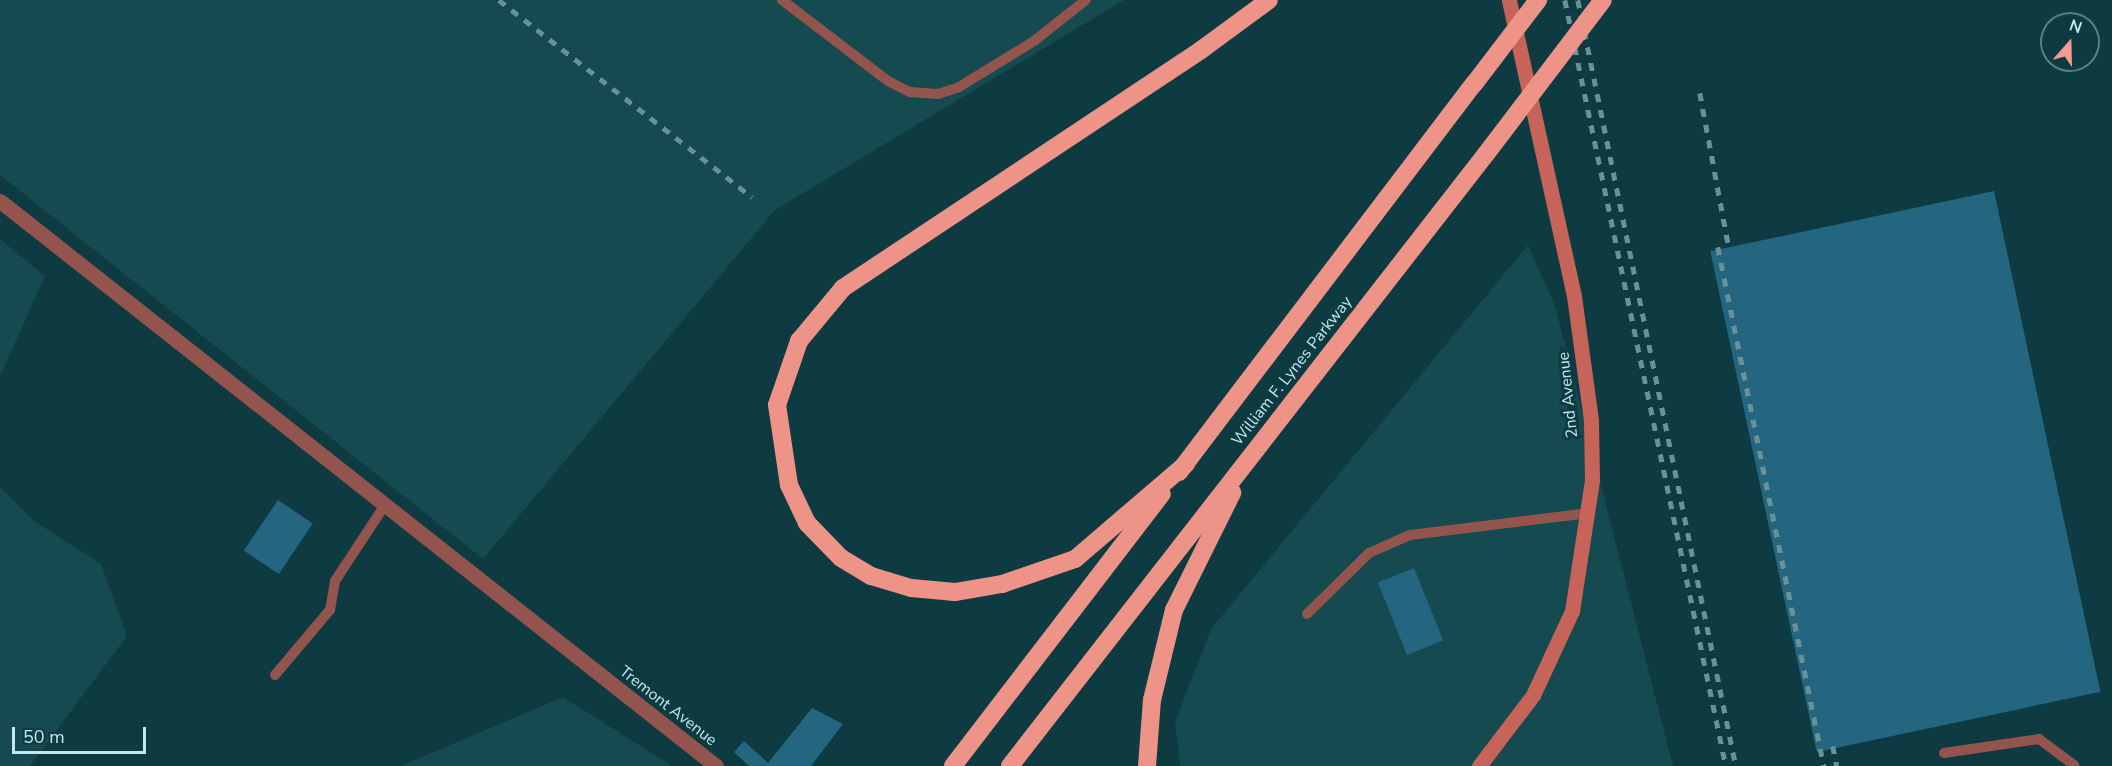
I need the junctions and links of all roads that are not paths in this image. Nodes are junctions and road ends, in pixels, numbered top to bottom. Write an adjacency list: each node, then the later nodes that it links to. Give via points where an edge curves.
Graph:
1 (782, 0): 2 (lane, via 888,81 910,92 938,94 959,87 1034,41)
2 (1086, 0)
3 (1269, 0): 8 (highway, via 1201,50 843,288 799,341 777,405 789,486 807,523 840,558 871,576 911,588 955,592 979,588 1075,559)
4 (1509, 0): 11 (street, 2nd Avenue, via 1574,296 1591,420)
5 (1538, 0): 8 (highway, William F. Lynes Parkway, bridge)
6 (1603, 0): 9 (highway, William F. Lynes Parkway, bridge)
7 (0, 201): 10 (street, Tremont Avenue)
8 (1186, 464): 17 (highway, William F. Lynes Parkway)
9 (1242, 468): 18 (highway, William F. Lynes Parkway); 19 (highway, via 1174,610 1152,700)
10 (385, 505): 13 (lane, via 335,581 330,610); 16 (street, Tremont Avenue)
11 (1588, 513): 12 (lane, via 1410,535 1369,553); 20 (street, 2nd Avenue, via 1572,611 1552,661 1533,695)
12 (1306, 614)
13 (275, 675)
14 (1944, 753): 15 (lane, via 2039,739)
15 (2074, 765)
16 (716, 766)
17 (952, 766)
18 (1010, 766)
19 (1148, 766)
20 (1479, 766)

